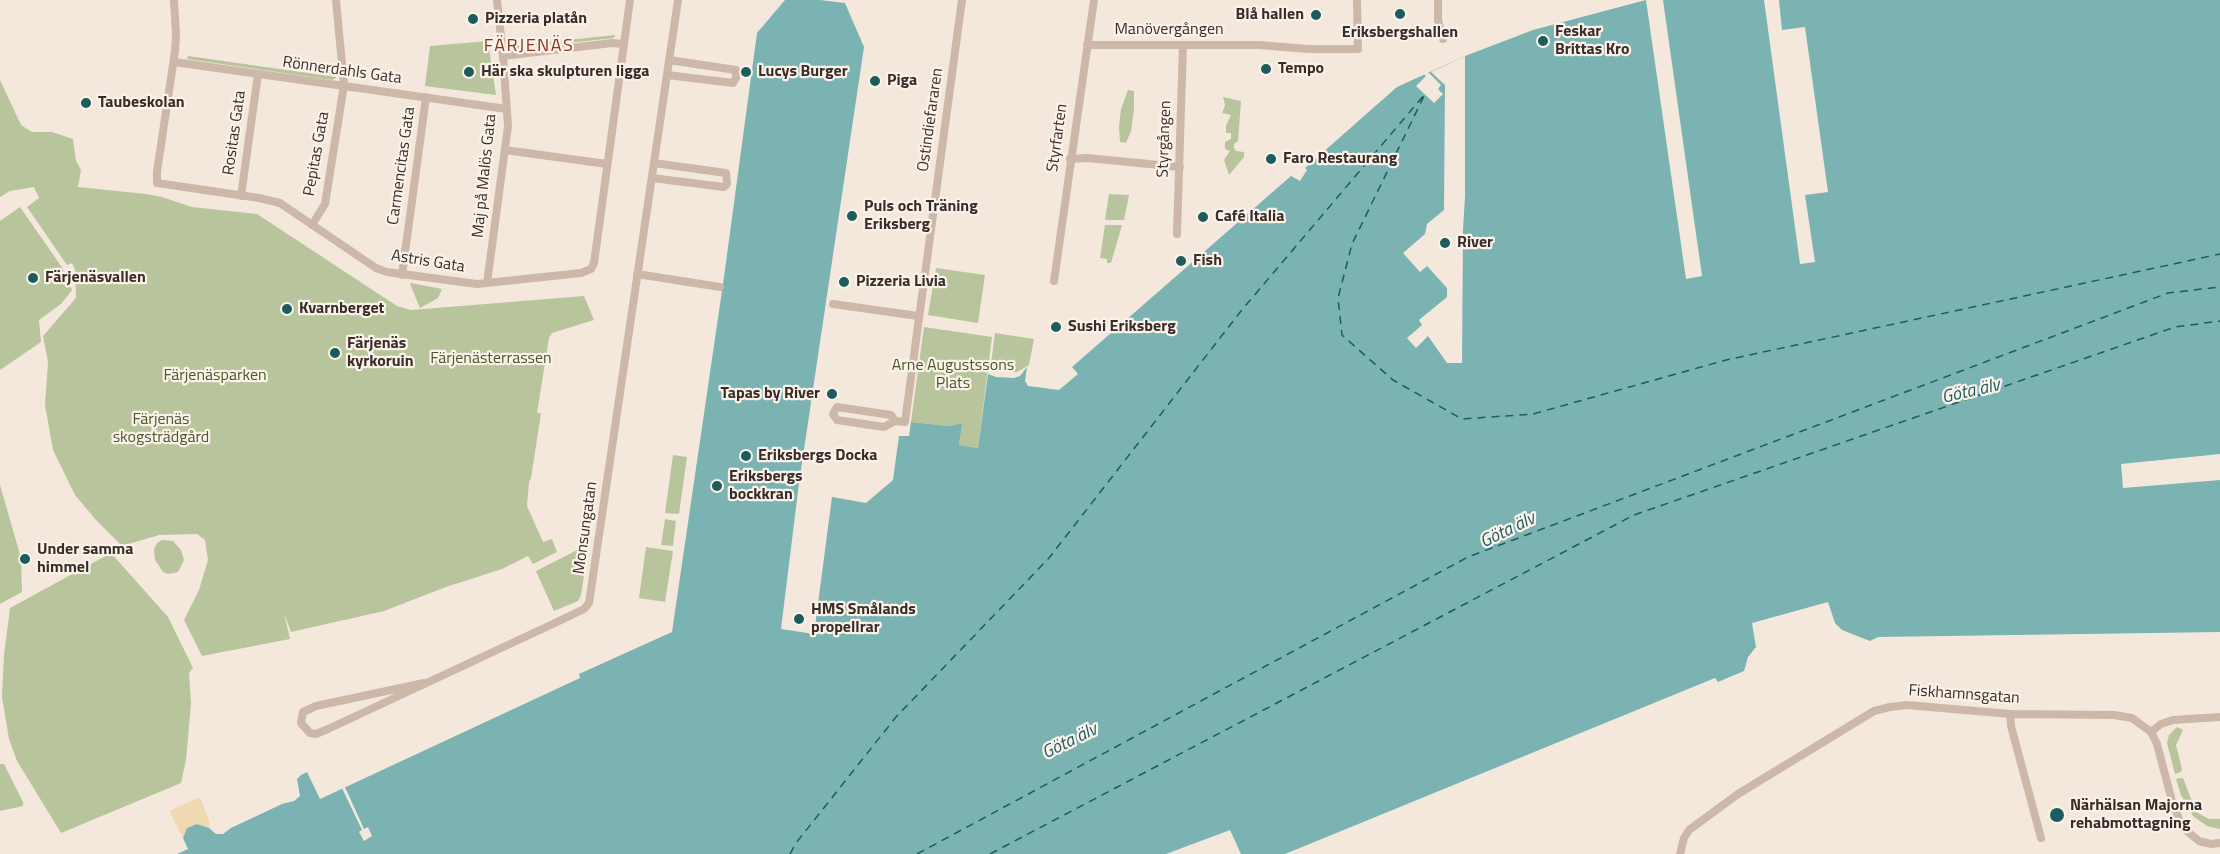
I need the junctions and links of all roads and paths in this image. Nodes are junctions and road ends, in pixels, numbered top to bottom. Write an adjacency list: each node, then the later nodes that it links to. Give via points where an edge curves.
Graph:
1 (174, 0): 16 (street, Astris Gata)
2 (336, 0): 19 (street, Pepitas Gata)
3 (497, 0): 14 (street, Maj på Malös Gata)
4 (630, 0): 11 (street, Astris Gata)
5 (678, 0): 15 (street, Monsungatan)
6 (962, 0): 37 (street, Ostindiefararen)
7 (1094, 0): 12 (street, Styrfarten)
8 (1358, 0): 13 (street, Manövergången, via 1358,49)
9 (1437, 0): 10 (street)
10 (1443, 39)
11 (623, 44): 14 (street); 25 (street, Astris Gata)
12 (1087, 45): 13 (street, Manövergången); 23 (street, Styrfarten)
13 (1183, 45): 26 (street, Styrgången)
14 (503, 56): 21 (street, Maj på Malös Gata)
15 (669, 60): 18 (street, Monsungatan); 18 (street, via 735,70 736,78 733,83)
16 (174, 62): 17 (street, Rönnerdahls Gata); 28 (street, Astris Gata, via 158,183)
17 (258, 74): 19 (street, Rönnerdahls Gata); 28 (street, Rositas Gata)
18 (667, 75): 24 (street, Monsungatan)
19 (344, 86): 20 (street, Rönnerdahls Gata); 29 (street, Pepitas Gata, via 326,204)
20 (426, 97): 21 (street, Rönnerdahls Gata); 32 (street, Carmencitas Gata)
21 (507, 109): 22 (street, Maj på Malös Gata)
22 (505, 150): 25 (street); 34 (street, Maj på Malös Gata)
23 (1071, 159): 26 (street); 33 (street, Styrfarten)
24 (654, 163): 27 (street, Monsungatan); 27 (street, via 726,173 727,184 724,187)
25 (607, 164): 34 (street, Astris Gata, via 591,269)
26 (1180, 168): 30 (street, Styrgången)
27 (652, 178): 31 (street, Monsungatan)
28 (242, 196): 29 (street, Astris Gata, via 280,203)
29 (312, 225): 32 (street, Astris Gata, via 376,268)
30 (1178, 234)
31 (637, 274): 35 (street); 39 (street, Monsungatan, via 587,607)
32 (402, 275): 34 (street, Astris Gata)
33 (1054, 281)
34 (487, 283)
35 (720, 287)
36 (833, 304): 37 (street)
37 (918, 316): 38 (street, Ostindiefararen, via 904,422)
38 (895, 422): 38 (street, via 891,415 837,407 832,414 837,420 884,427)
39 (424, 683): 39 (street, Monsungatan, via 316,734 301,723 303,712 316,706)
40 (2010, 714): 42 (street, Fiskhamnsgatan, via 2124,716); 43 (street); 45 (street, Fiskhamnsgatan, via 1907,705 1874,711 1699,822 1684,838)
41 (2220, 717): 42 (street, via 2173,720)
42 (2151, 732): 44 (street, via 2182,827 2199,841)
43 (2041, 837)
44 (2220, 843)
45 (1680, 854)

